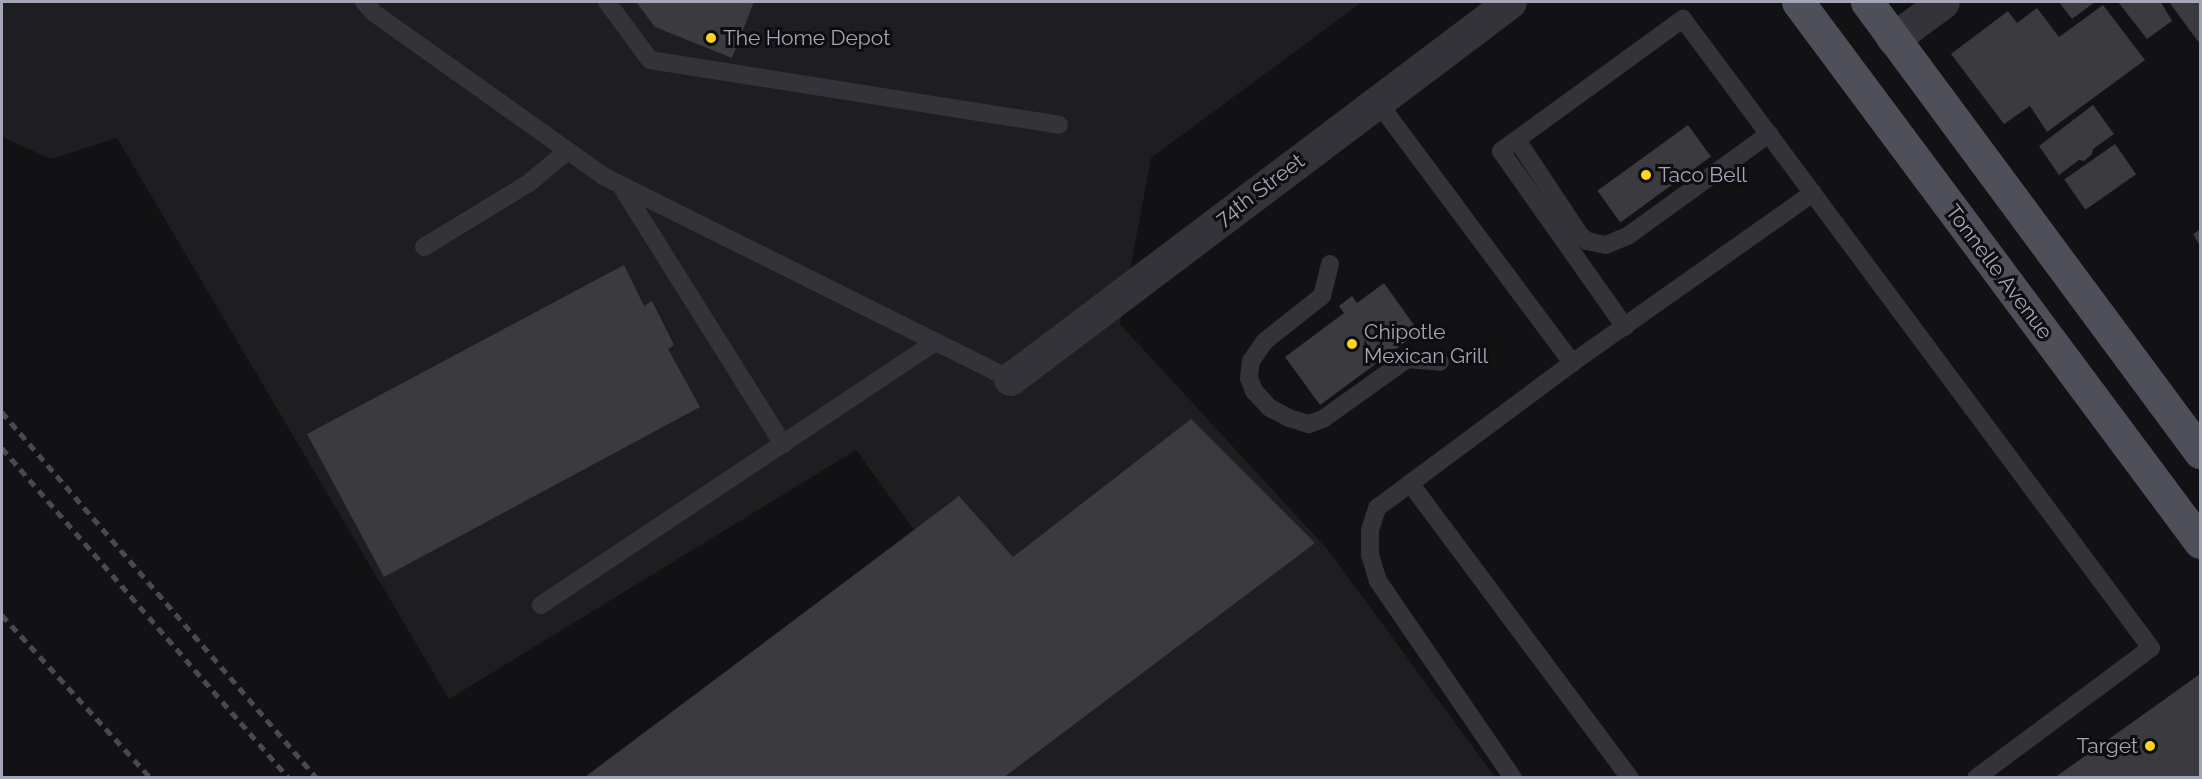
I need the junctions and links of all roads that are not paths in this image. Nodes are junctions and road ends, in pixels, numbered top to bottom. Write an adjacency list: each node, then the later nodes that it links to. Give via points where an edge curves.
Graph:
1 (364, 2): 12 (lane, via 374,14)
2 (607, 2): 9 (lane, via 650,60)
3 (1510, 2): 8 (street, 74th Street)
4 (1798, 2): 25 (main road, Tonnelle Avenue)
5 (1867, 2): 7 (main road)
6 (1942, 2): 7 (street)
7 (1893, 39): 23 (main road)
8 (1377, 101): 20 (lane); 21 (street, 74th Street)
9 (1059, 125)
10 (1769, 134): 11 (lane, via 1629,235 1606,245 1580,236); 11 (lane, via 1683,19); 14 (lane)
11 (1517, 140): 17 (lane, via 1501,152)
12 (567, 151): 13 (lane); 15 (lane, via 529,183)
13 (621, 186): 18 (lane); 22 (lane)
14 (1813, 193): 17 (lane); 29 (lane, via 2151,648)
15 (424, 247)
16 (1330, 264): 19 (lane, via 1322,296 1265,341 1251,361 1249,378 1254,391 1270,408 1309,424 1323,419 1407,359)
17 (1626, 327): 20 (lane)
18 (935, 342): 21 (lane); 22 (lane)
19 (1440, 362)
20 (1572, 363): 24 (lane)
21 (1010, 379)
22 (783, 444): 26 (lane)
23 (2200, 452)
24 (1410, 483): 27 (lane, via 1377,508 1370,530 1370,555 1378,581); 28 (lane)
25 (2200, 542)
26 (541, 605)
27 (1513, 777)
28 (1630, 777)
29 (1976, 777)

